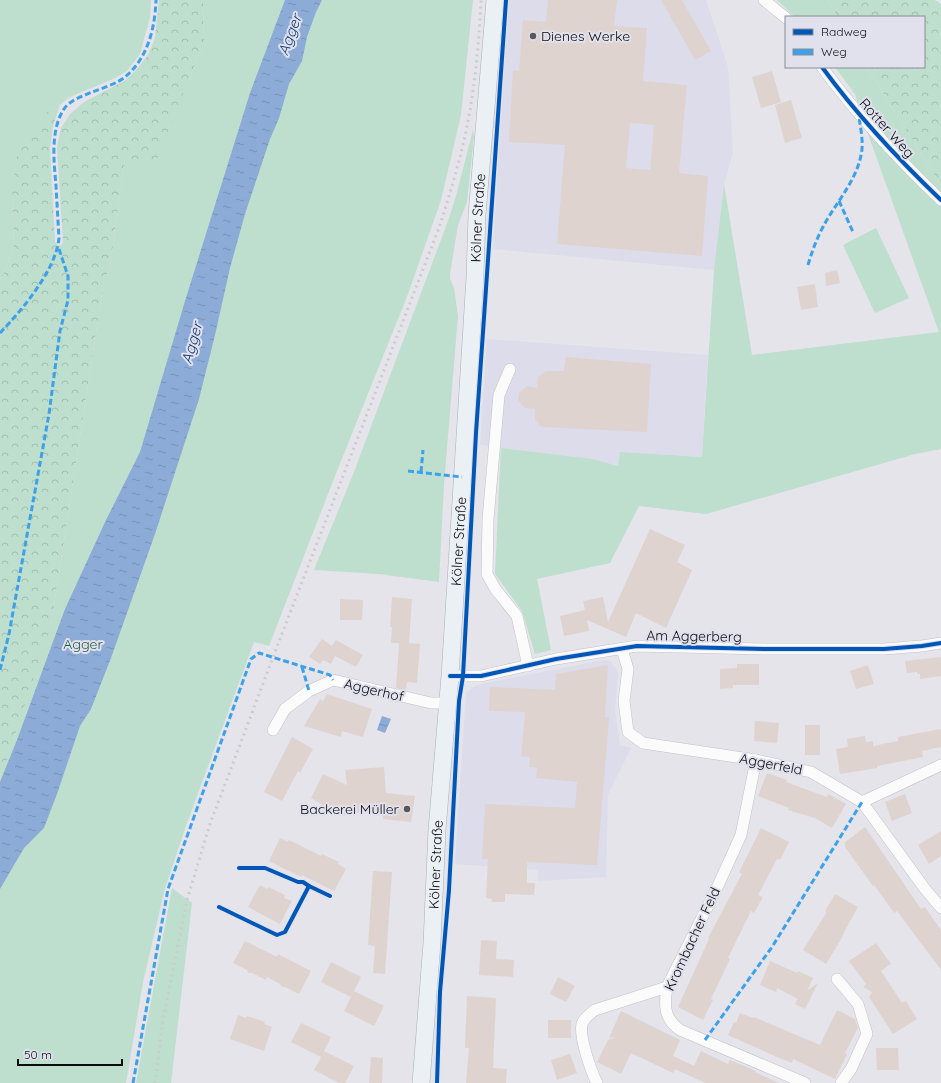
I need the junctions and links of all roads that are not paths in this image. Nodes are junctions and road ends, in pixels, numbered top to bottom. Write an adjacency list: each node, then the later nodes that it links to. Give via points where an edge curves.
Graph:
1 (495, 0): 10 (main road, Kölner Straße, via 477,215 475,285)
2 (764, 0): 3 (street)
3 (785, 17)
4 (823, 68): 5 (street, Rotter Weg, via 840,92 897,157)
5 (941, 200)
6 (510, 369): 9 (street, via 499,396 488,519 487,574 517,616)
7 (941, 643): 8 (street, Am Aggerberg, via 884,649 637,646)
8 (622, 649): 9 (street, Am Aggerberg); 13 (street, Aggerfeld, via 628,669 624,701 628,732 643,743)
9 (528, 666): 10 (street, Am Aggerberg, via 481,676)
10 (450, 676): 11 (main road, Kölner Straße)
11 (447, 703): 12 (street, Aggerhof, via 431,703 333,680 309,692 285,709); 19 (main road, Kölner Straße)
12 (273, 730)
13 (756, 760): 15 (street, Aggerfeld, via 811,772); 18 (street, Krombacher Feld, via 741,835)
14 (941, 765): 15 (street)
15 (862, 802): 16 (street, Aggerfeld)
16 (941, 908)
17 (837, 979): 22 (street, via 858,1004 867,1034 851,1069)
18 (667, 987): 20 (street, via 595,1010 582,1024 583,1044); 21 (street, Krombacher Feld, via 665,1003 668,1018 680,1030)
19 (422, 1083)
20 (597, 1083)
21 (805, 1083)
22 (841, 1083)

